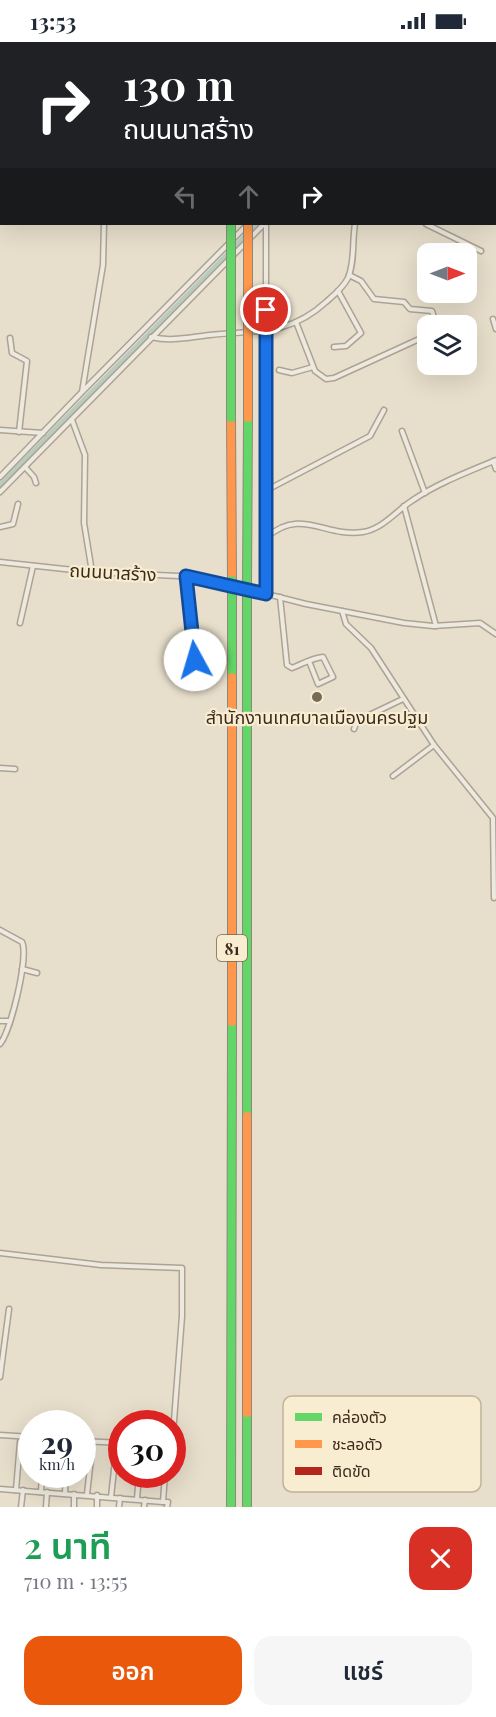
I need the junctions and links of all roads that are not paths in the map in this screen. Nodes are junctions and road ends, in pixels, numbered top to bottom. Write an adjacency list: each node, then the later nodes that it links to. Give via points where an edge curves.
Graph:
1 (104, 225): 23 (street, via 103,265)
2 (231, 225): 103 (highway, 81, bridge)
3 (247, 225): 23 (street)
4 (248, 225): 104 (highway, 81, bridge)
5 (264, 225): 17 (street)
6 (265, 225): 16 (street)
7 (355, 225): 10 (street)
8 (428, 225): 9 (street)
9 (481, 251)
10 (348, 276): 11 (street); 12 (street, via 361,281 374,299 404,302 410,309 432,311)
11 (338, 291): 14 (street); 20 (street, via 361,333 346,346)
12 (433, 315)
13 (493, 319): 15 (street)
14 (296, 322): 16 (street); 21 (street)
15 (496, 329)
16 (267, 332): 17 (street, via 175,340); 37 (street)
17 (151, 337): 25 (street)
18 (10, 338): 30 (street, via 12,353 27,361)
19 (417, 340): 21 (street, via 331,379 319,376)
20 (334, 347)
21 (313, 367): 22 (street, via 292,373)
22 (279, 370)
23 (82, 392): 24 (street)
24 (79, 398): 25 (street); 31 (street)
25 (85, 404): 27 (street)
26 (384, 410): 37 (street, via 370,436)
27 (72, 420): 33 (street); 46 (street, via 85,455 84,523)
28 (0, 430): 30 (street)
29 (402, 431): 39 (street)
30 (19, 432): 31 (street)
31 (43, 433): 35 (street)
32 (495, 460): 34 (street); 39 (street)
33 (25, 467): 36 (street); 38 (street)
34 (496, 469)
35 (0, 477)
36 (36, 483)
37 (266, 490): 43 (street)
38 (0, 492)
39 (425, 493): 41 (street)
40 (18, 504): 42 (street, via 13,524)
41 (404, 506): 43 (street, via 366,532 338,532 289,523); 52 (street)
42 (0, 527)
43 (266, 537): 48 (street)
44 (0, 562): 45 (street, ถนนนาสร้าง)
45 (33, 566): 46 (street, ถนนนาสร้าง); 51 (street)
46 (92, 572): 47 (street, ถนนนาสร้าง)
47 (186, 576): 48 (street, ถนนนาสร้าง); 54 (street)
48 (266, 594): 49 (street, ถนนนาสร้าง)
49 (280, 597): 50 (street, ถนนนาสร้าง); 55 (street, via 287,664 291,668)
50 (342, 611): 52 (street, ถนนนาสร้าง); 56 (street, via 346,624 371,648)
51 (20, 623)
52 (436, 626): 53 (street, ถนนนาสร้าง, via 480,622)
53 (496, 634)
54 (195, 660)
55 (309, 661): 55 (street, via 322,657 333,677 318,684)
56 (404, 699): 57 (street, via 357,721); 58 (street)
57 (354, 729)
58 (434, 745): 61 (street); 62 (street, via 494,820)
59 (0, 768): 60 (street)
60 (15, 769)
61 (393, 776)
62 (494, 898)
63 (0, 930): 64 (street, via 23,944)
64 (21, 969): 65 (street); 67 (street)
65 (37, 973)
66 (0, 1021): 67 (street)
67 (10, 1021): 68 (street)
68 (0, 1044)
69 (0, 1253): 72 (street, via 101,1265 182,1268)
70 (9, 1309): 71 (street)
71 (0, 1377)
72 (175, 1410)
73 (0, 1435): 74 (street)
74 (18, 1436)
75 (18, 1466): 83 (street)
76 (41, 1488): 85 (street)
77 (65, 1488): 87 (street)
78 (88, 1488): 89 (street)
79 (112, 1488): 91 (street)
80 (137, 1488): 93 (street)
81 (164, 1488): 95 (street)
82 (0, 1489): 83 (street)
83 (16, 1490): 84 (street)
84 (23, 1490): 85 (street); 96 (street)
85 (41, 1492): 86 (street)
86 (47, 1492): 87 (street); 97 (street)
87 (65, 1493): 88 (street)
88 (74, 1494): 89 (street); 98 (street)
89 (87, 1494): 90 (street)
90 (97, 1496): 91 (street); 99 (street)
91 (111, 1497): 92 (street)
92 (120, 1498): 93 (street); 100 (street)
93 (136, 1499): 94 (street)
94 (145, 1500): 95 (street); 101 (street)
95 (163, 1502): 102 (street, via 168,1502)
96 (21, 1507)
97 (46, 1507)
98 (74, 1507)
99 (97, 1507)
100 (119, 1507)
101 (144, 1507)
102 (167, 1507)
103 (231, 1507)
104 (247, 1507)

